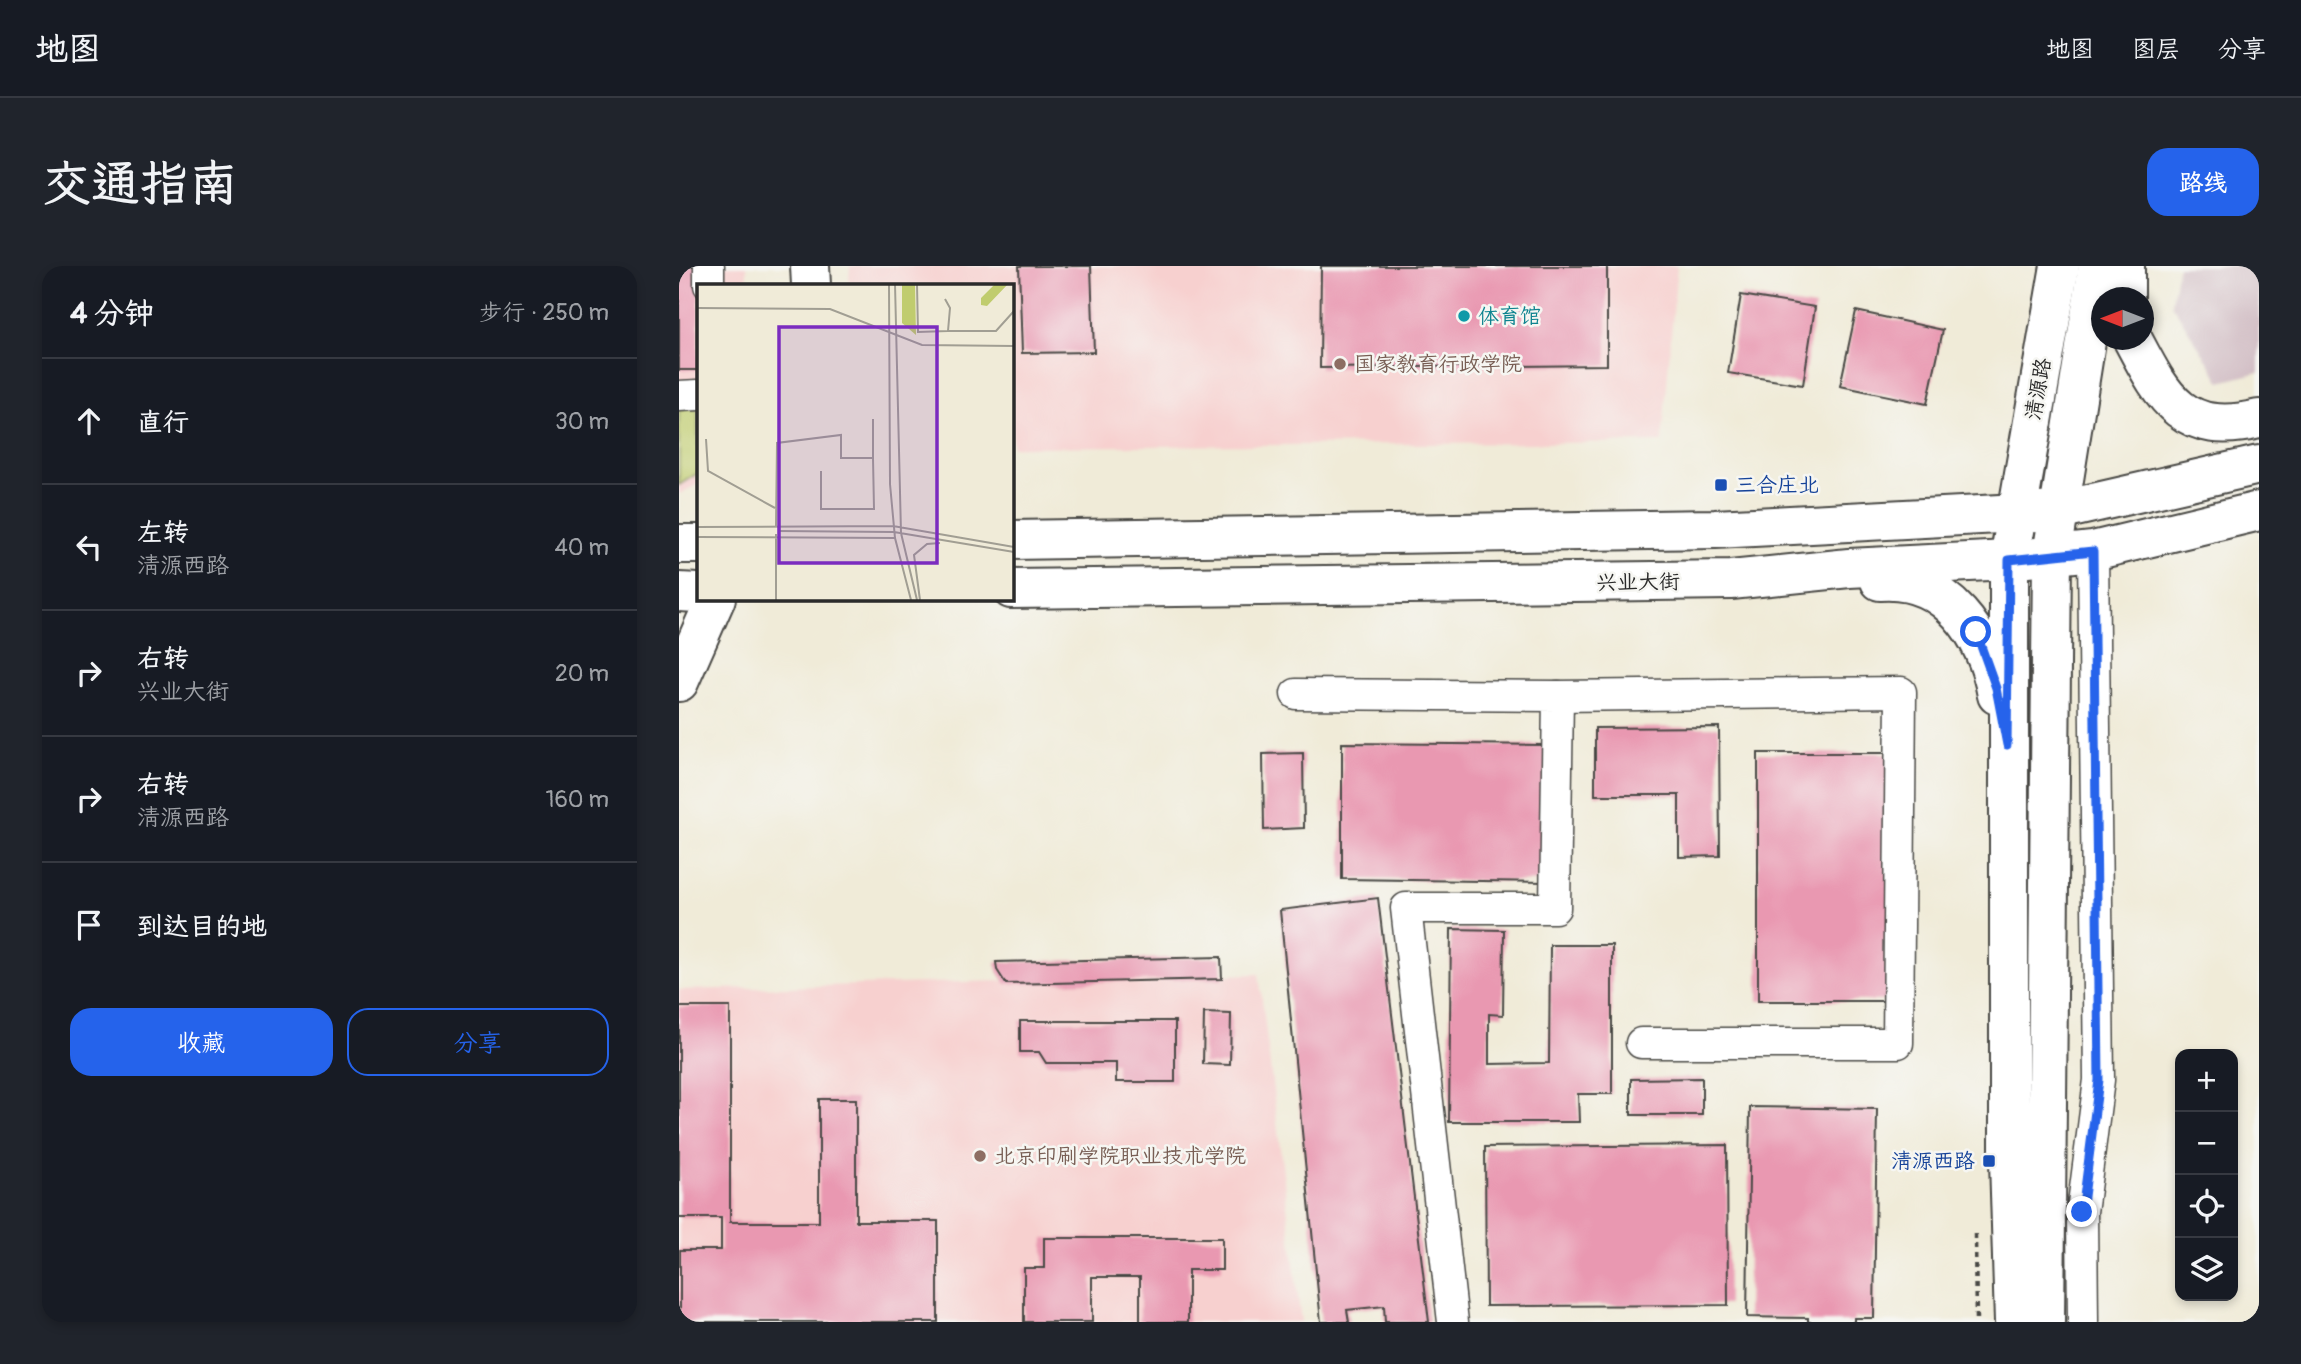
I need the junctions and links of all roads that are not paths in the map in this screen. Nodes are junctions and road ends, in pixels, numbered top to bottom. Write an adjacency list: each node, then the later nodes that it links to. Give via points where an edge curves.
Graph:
1 (709, 266): 6 (street)
2 (810, 266): 7 (main road)
3 (2060, 266): 16 (main road, 清源路)
4 (2098, 266): 14 (main road, 清源路)
5 (2125, 266): 8 (main road)
6 (709, 284)
7 (811, 284)
8 (2125, 287)
9 (2138, 350): 12 (main road, via 2155,382 2184,414 2205,423)
10 (697, 395): 11 (street)
11 (679, 396)
12 (2259, 419)
13 (2259, 465): 14 (main road)
14 (2058, 511): 16 (main road); 21 (main road)
15 (2259, 511): 20 (main road, 兴业大街)
16 (2016, 513): 17 (main road, via 1715,529); 22 (main road)
17 (1013, 540)
18 (679, 544): 19 (main road)
19 (697, 544)
20 (2093, 551): 21 (main road, 兴业大街); 36 (street, via 2099,1080 2082,1212)
21 (2052, 555): 22 (main road, 兴业大街); 35 (main road)
22 (2009, 560): 23 (main road, 兴业大街, via 1849,568); 31 (main road)
23 (1731, 580): 24 (main road, 兴业大街); 31 (main road, via 1813,587 1891,580 1924,586 1950,603 1976,632 1996,688)
24 (1013, 589)
25 (679, 593): 26 (main road)
26 (697, 593)
27 (715, 600): 28 (main road)
28 (679, 682)
29 (1296, 694): 30 (street)
30 (1558, 696): 32 (street, via 1902,692 1898,1043); 33 (street, via 1555,908 1406,908)
31 (2007, 745): 34 (main road)
32 (1641, 1043)
33 (1453, 1322)
34 (2014, 1322)
35 (2045, 1322)
36 (2083, 1322)

